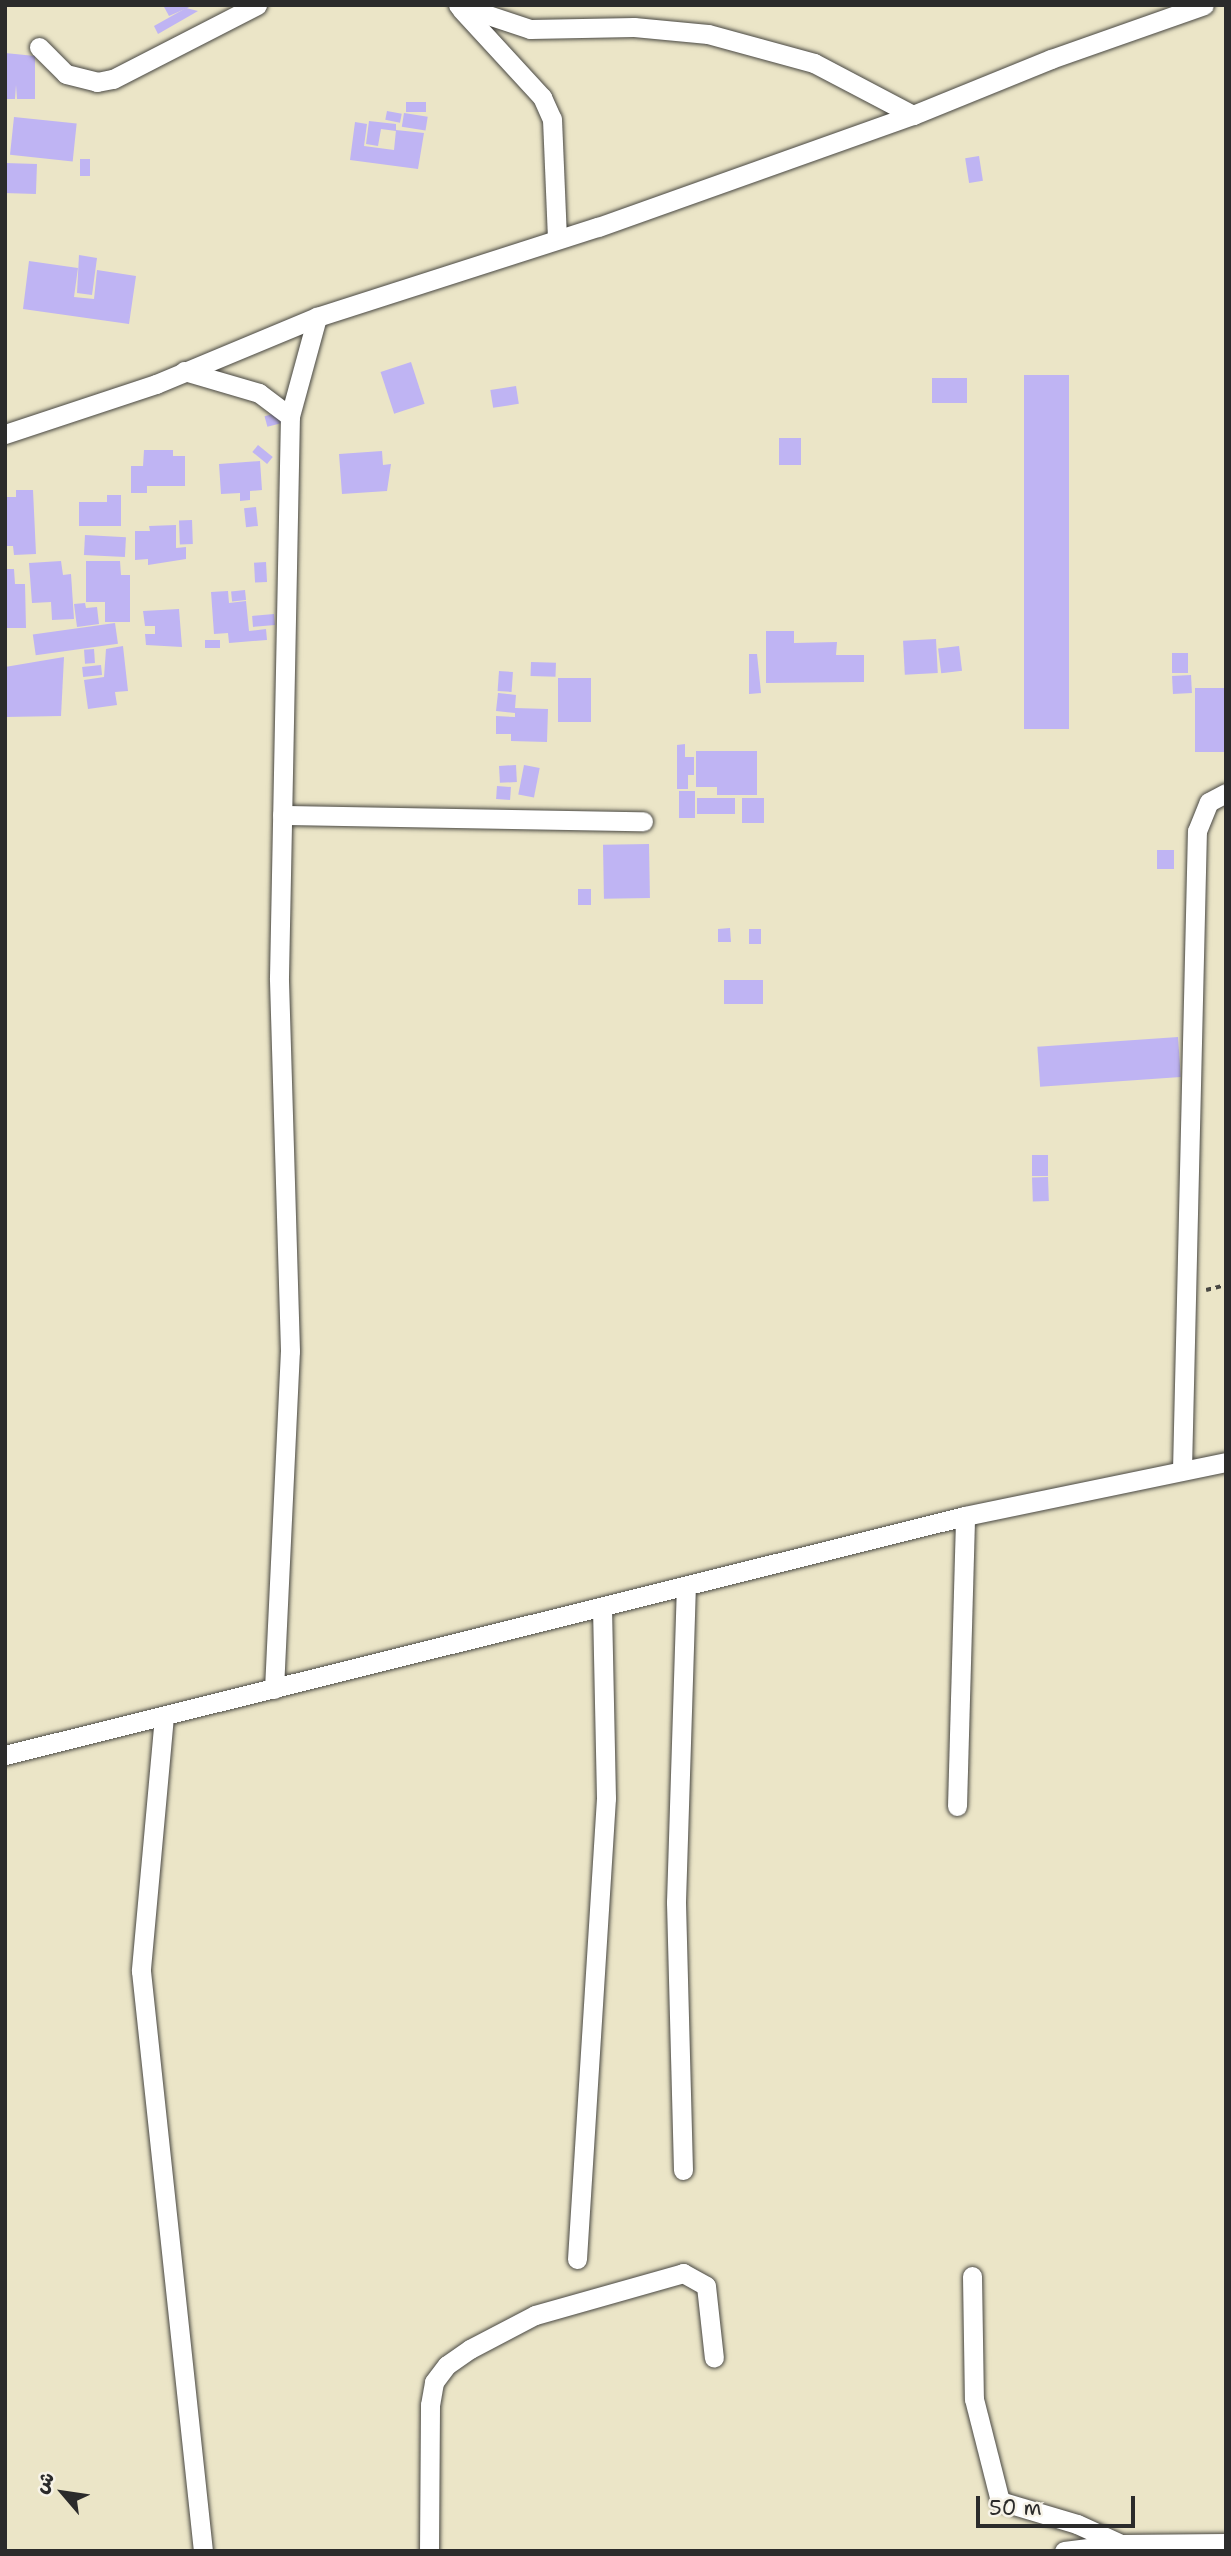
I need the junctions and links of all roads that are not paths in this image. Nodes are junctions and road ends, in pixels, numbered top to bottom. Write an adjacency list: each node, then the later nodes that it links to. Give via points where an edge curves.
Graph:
1 (257, 5): 4 (street, via 113,79 97,82 66,74)
2 (1204, 5): 5 (street, via 1051,59)
3 (459, 6): 5 (street, via 530,29 634,27 708,34 814,63); 6 (street, via 542,97 552,119)
4 (38, 47)
5 (913, 115): 6 (street)
6 (557, 239): 7 (street)
7 (317, 317): 8 (street); 9 (street)
8 (184, 371): 9 (street, via 259,393); 10 (street)
9 (290, 416): 12 (street)
10 (5, 434)
11 (1226, 793): 15 (street, via 1209,802 1196,831)
12 (282, 815): 13 (street); 19 (street, via 279,977 290,1351)
13 (643, 821)
14 (1226, 1462): 15 (street)
15 (1182, 1470): 16 (street)
16 (965, 1516): 17 (street); 22 (street)
17 (686, 1587): 18 (street); 23 (street, via 676,1889)
18 (602, 1608): 19 (street); 24 (street, via 606,1798)
19 (274, 1689): 20 (street)
20 (164, 1716): 21 (street); 29 (street, via 141,1972)
21 (5, 1755)
22 (957, 1806)
23 (683, 2171)
24 (577, 2259)
25 (972, 2276): 28 (street, via 974,2399 1000,2501 1088,2528)
26 (714, 2358): 30 (street, via 706,2286 683,2273 535,2315 470,2349 447,2365 434,2382)
27 (1226, 2543): 28 (street)
28 (1121, 2544): 31 (street)
29 (204, 2551)
30 (429, 2551)
31 (1064, 2551)

